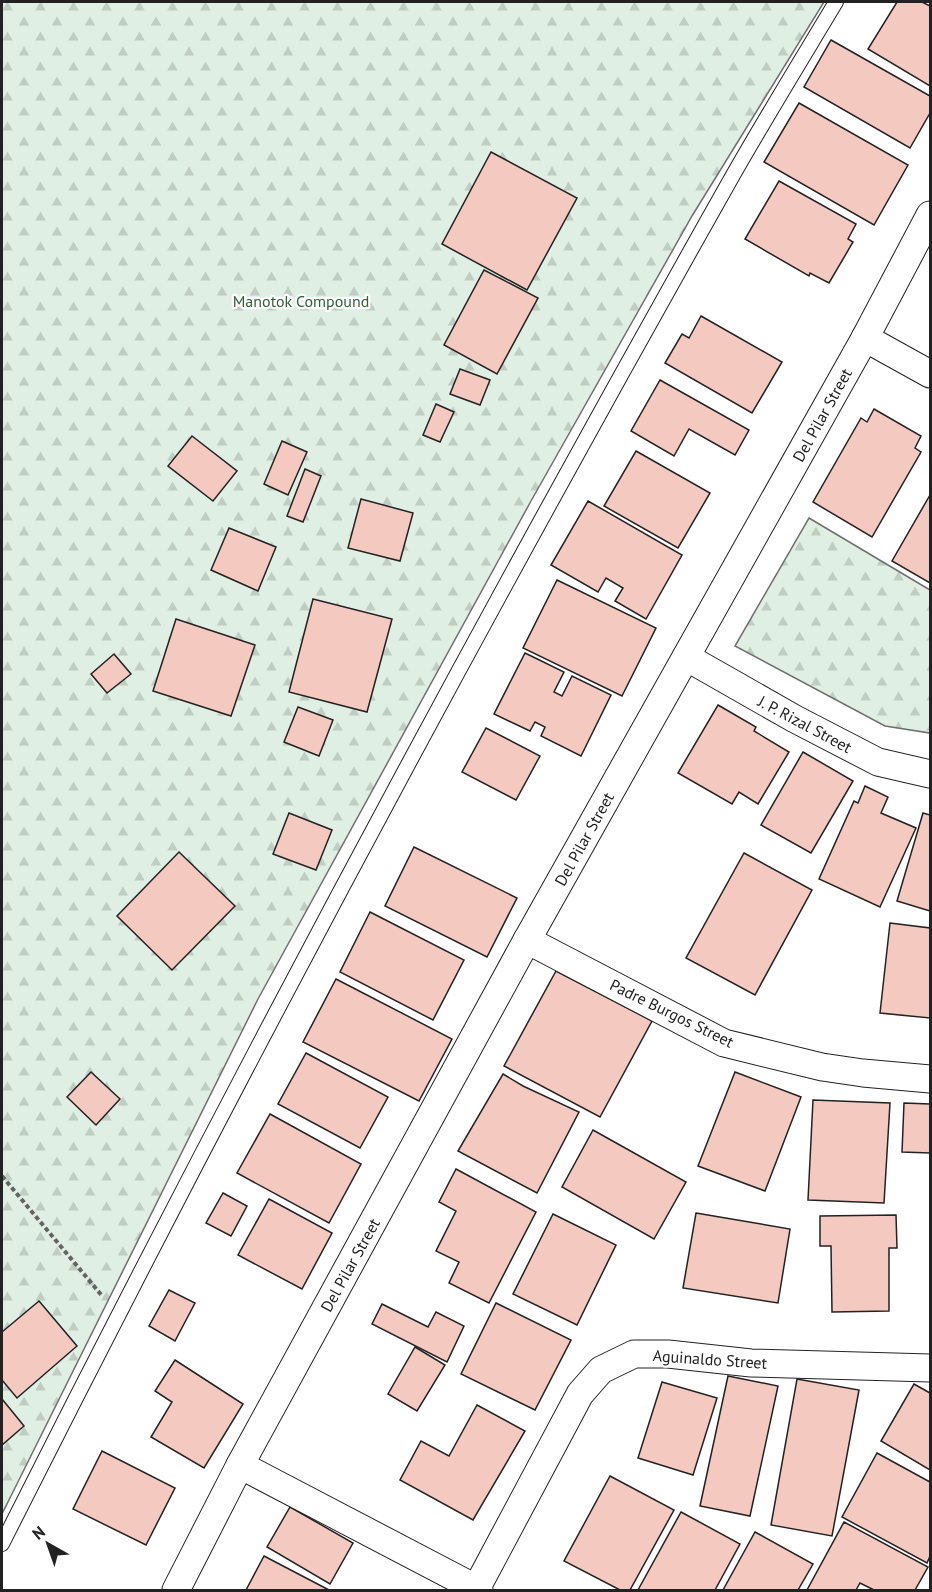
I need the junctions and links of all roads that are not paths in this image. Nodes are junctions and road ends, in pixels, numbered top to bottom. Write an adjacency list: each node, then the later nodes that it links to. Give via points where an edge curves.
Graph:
1 (836, 2): 11 (lane, via 729,182 433,719 117,1314)
2 (930, 215): 3 (street, Del Pilar Street)
3 (865, 338): 4 (street); 5 (street, Del Pilar Street)
4 (930, 374)
5 (686, 657): 6 (street, J. P. Rizal Street, via 878,762); 7 (street, Del Pilar Street)
6 (930, 774)
7 (527, 940): 8 (street, Padre Burgos Street, via 724,1043 822,1067); 10 (street, Del Pilar Street)
8 (930, 1079)
9 (930, 1368): 13 (street, Aguinaldo Street, via 751,1363 634,1354 601,1370 580,1394)
10 (240, 1465): 12 (street, Del Pilar Street); 13 (street)
11 (2, 1544)
12 (176, 1590)
13 (478, 1590)

